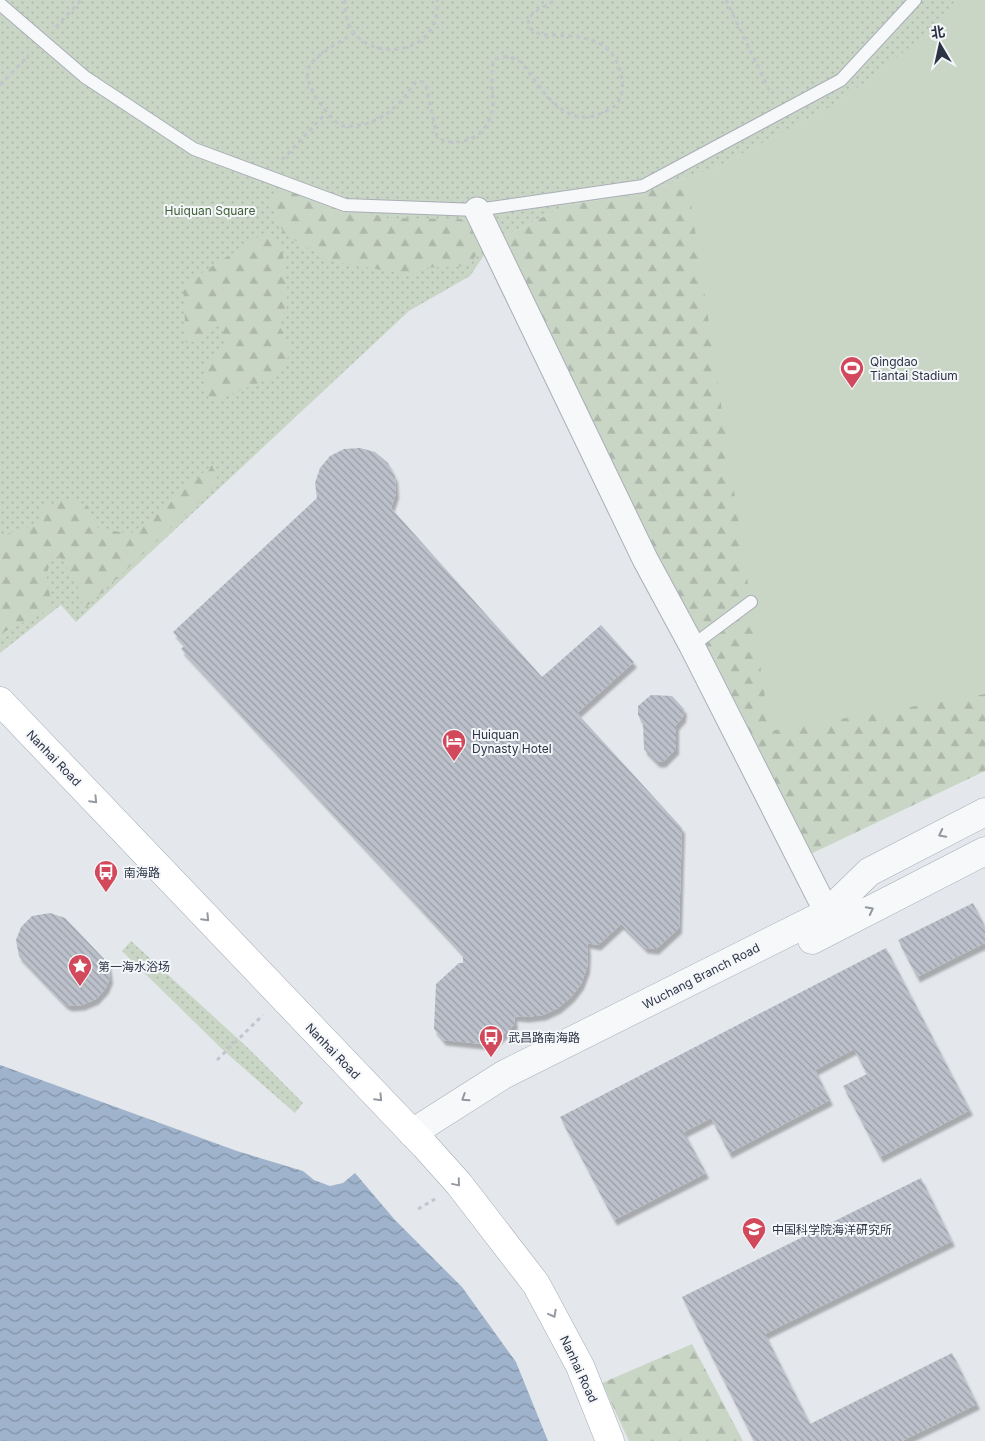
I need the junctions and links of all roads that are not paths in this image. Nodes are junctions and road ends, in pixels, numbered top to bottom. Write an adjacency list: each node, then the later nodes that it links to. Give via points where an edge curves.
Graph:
1 (915, 0): 3 (lane, via 841,80 643,186)
2 (0, 4): 3 (lane, via 85,77 194,149 345,205)
3 (478, 210): 5 (street, via 645,559)
4 (751, 602): 5 (lane)
5 (692, 646): 9 (street)
6 (0, 701): 10 (main road, Nanhai Road, one-way to 10)
7 (985, 812): 9 (street, Wuchang Branch Road, one-way to 9, via 869,872)
8 (985, 851): 9 (street, Wuchang Branch Road, one-way to 8)
9 (831, 921): 10 (street, Wuchang Branch Road, via 503,1075)
10 (419, 1139): 11 (main road, Nanhai Road, one-way to 11, via 536,1284 580,1366)
11 (610, 1441)

